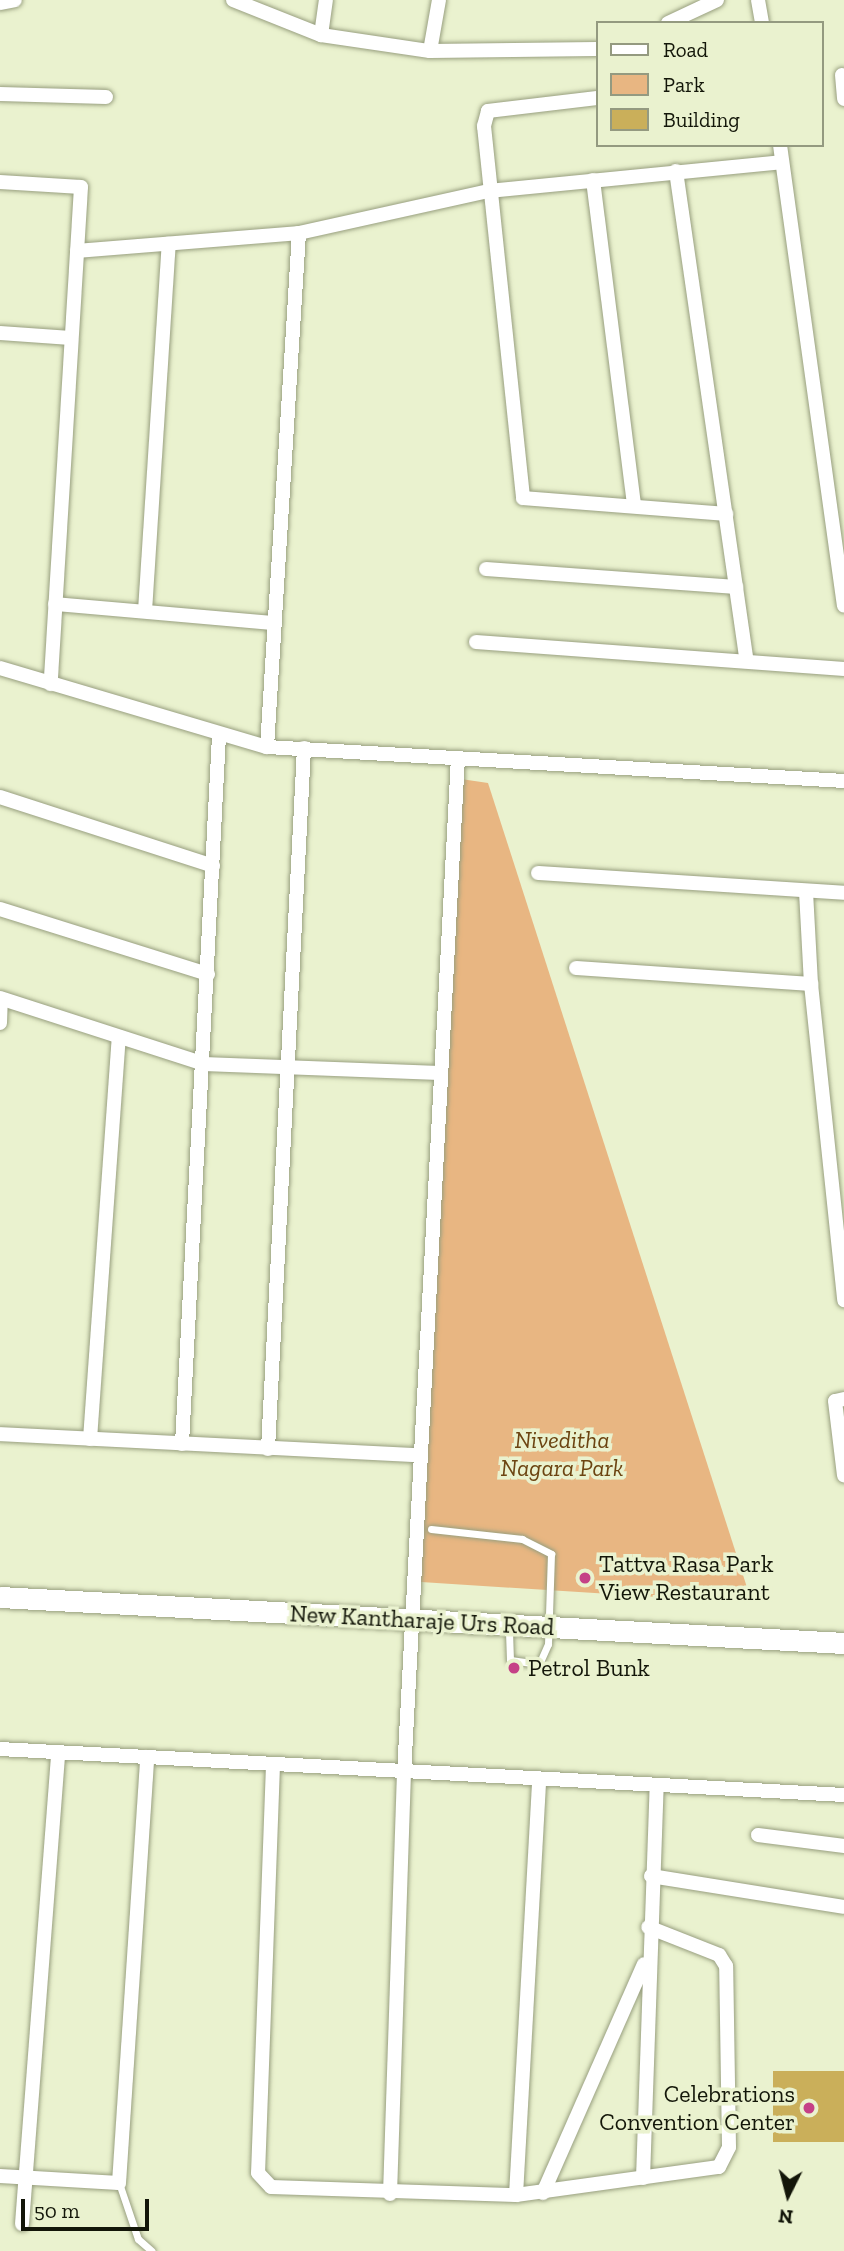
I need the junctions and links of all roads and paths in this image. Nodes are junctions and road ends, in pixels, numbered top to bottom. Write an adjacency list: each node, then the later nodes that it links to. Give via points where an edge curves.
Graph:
1 (15, 0): 7 (street)
2 (236, 0): 10 (street)
3 (326, 0): 10 (street)
4 (439, 0): 12 (street)
5 (717, 0): 8 (street)
6 (758, 0): 9 (street)
7 (0, 3)
8 (672, 21)
9 (762, 21)
10 (321, 35): 12 (street)
11 (596, 50): 12 (street)
12 (430, 51)
13 (842, 75): 17 (street)
14 (0, 94): 15 (street)
15 (106, 97)
16 (596, 98): 23 (street, via 488,111)
17 (844, 99)
18 (780, 147): 19 (street)
19 (782, 162): 20 (street); 34 (street)
20 (676, 171): 21 (street); 30 (street)
21 (593, 180): 23 (street); 29 (street)
22 (0, 182): 26 (street, via 81,187)
23 (488, 191): 24 (street); 29 (street, via 523,498)
24 (299, 233): 25 (street); 36 (street)
25 (169, 244): 26 (street); 35 (street)
26 (77, 251): 28 (street)
27 (0, 333): 28 (street)
28 (72, 338): 33 (street)
29 (634, 504): 30 (street)
30 (726, 514): 32 (street)
31 (486, 569): 32 (street)
32 (736, 587): 38 (street)
33 (55, 604): 35 (street); 41 (street)
34 (844, 606)
35 (145, 611): 36 (street)
36 (274, 623): 43 (street)
37 (476, 642): 38 (street)
38 (747, 662): 40 (street)
39 (0, 668): 41 (street)
40 (844, 669)
41 (51, 684): 42 (street)
42 (219, 736): 43 (street); 48 (street)
43 (267, 747): 44 (street)
44 (304, 748): 45 (street); 60 (street)
45 (457, 758): 46 (street); 61 (street)
46 (844, 781)
47 (0, 797): 48 (street)
48 (213, 866): 54 (street)
49 (538, 873): 50 (street)
50 (806, 891): 51 (street); 55 (street)
51 (844, 894)
52 (0, 909): 54 (street)
53 (576, 968): 55 (street)
54 (208, 974): 59 (street)
55 (811, 984): 62 (street)
56 (1, 998): 57 (street); 58 (street)
57 (0, 1023)
58 (119, 1037): 59 (street); 65 (street)
59 (204, 1064): 60 (street); 66 (street)
60 (290, 1069): 61 (street); 67 (street)
61 (439, 1073): 68 (street)
62 (844, 1300)
63 (844, 1399): 69 (street, via 835,1401)
64 (0, 1434): 65 (street)
65 (90, 1439): 66 (street)
66 (182, 1444): 67 (street)
67 (268, 1449): 68 (street)
68 (420, 1455): 72 (street)
69 (844, 1475)
70 (431, 1529): 74 (lane, via 544,1546 552,1566)
71 (0, 1597): 72 (main road, New Kantharaje Urs Road)
72 (415, 1619): 73 (main road, New Kantharaje Urs Road); 80 (street)
73 (509, 1625): 74 (main road, New Kantharaje Urs Road); 74 (lane, via 510,1660 527,1666 545,1657)
74 (549, 1627): 75 (main road, New Kantharaje Urs Road)
75 (844, 1643)
76 (0, 1749): 77 (street)
77 (58, 1752): 78 (street); 91 (street)
78 (147, 1757): 79 (street); 93 (street)
79 (273, 1765): 80 (street); 95 (street, via 258,2173 271,2187)
80 (404, 1774): 81 (street); 95 (street)
81 (539, 1781): 82 (street); 96 (street)
82 (657, 1786): 83 (street); 86 (street)
83 (844, 1795)
84 (758, 1835): 85 (street)
85 (844, 1846)
86 (651, 1876): 87 (street); 88 (street)
87 (844, 1907)
88 (648, 1927): 89 (street); 92 (street, via 719,1955 726,1966 729,2147 719,2167)
89 (648, 1956): 92 (street); 94 (street)
90 (0, 2176): 91 (street)
91 (26, 2178): 93 (street); 97 (street)
92 (643, 2178): 94 (street)
93 (119, 2183): 98 (lane, via 138,2239)
94 (543, 2193): 96 (street)
95 (390, 2194): 96 (street)
96 (516, 2195)
97 (22, 2224)
98 (152, 2251)

